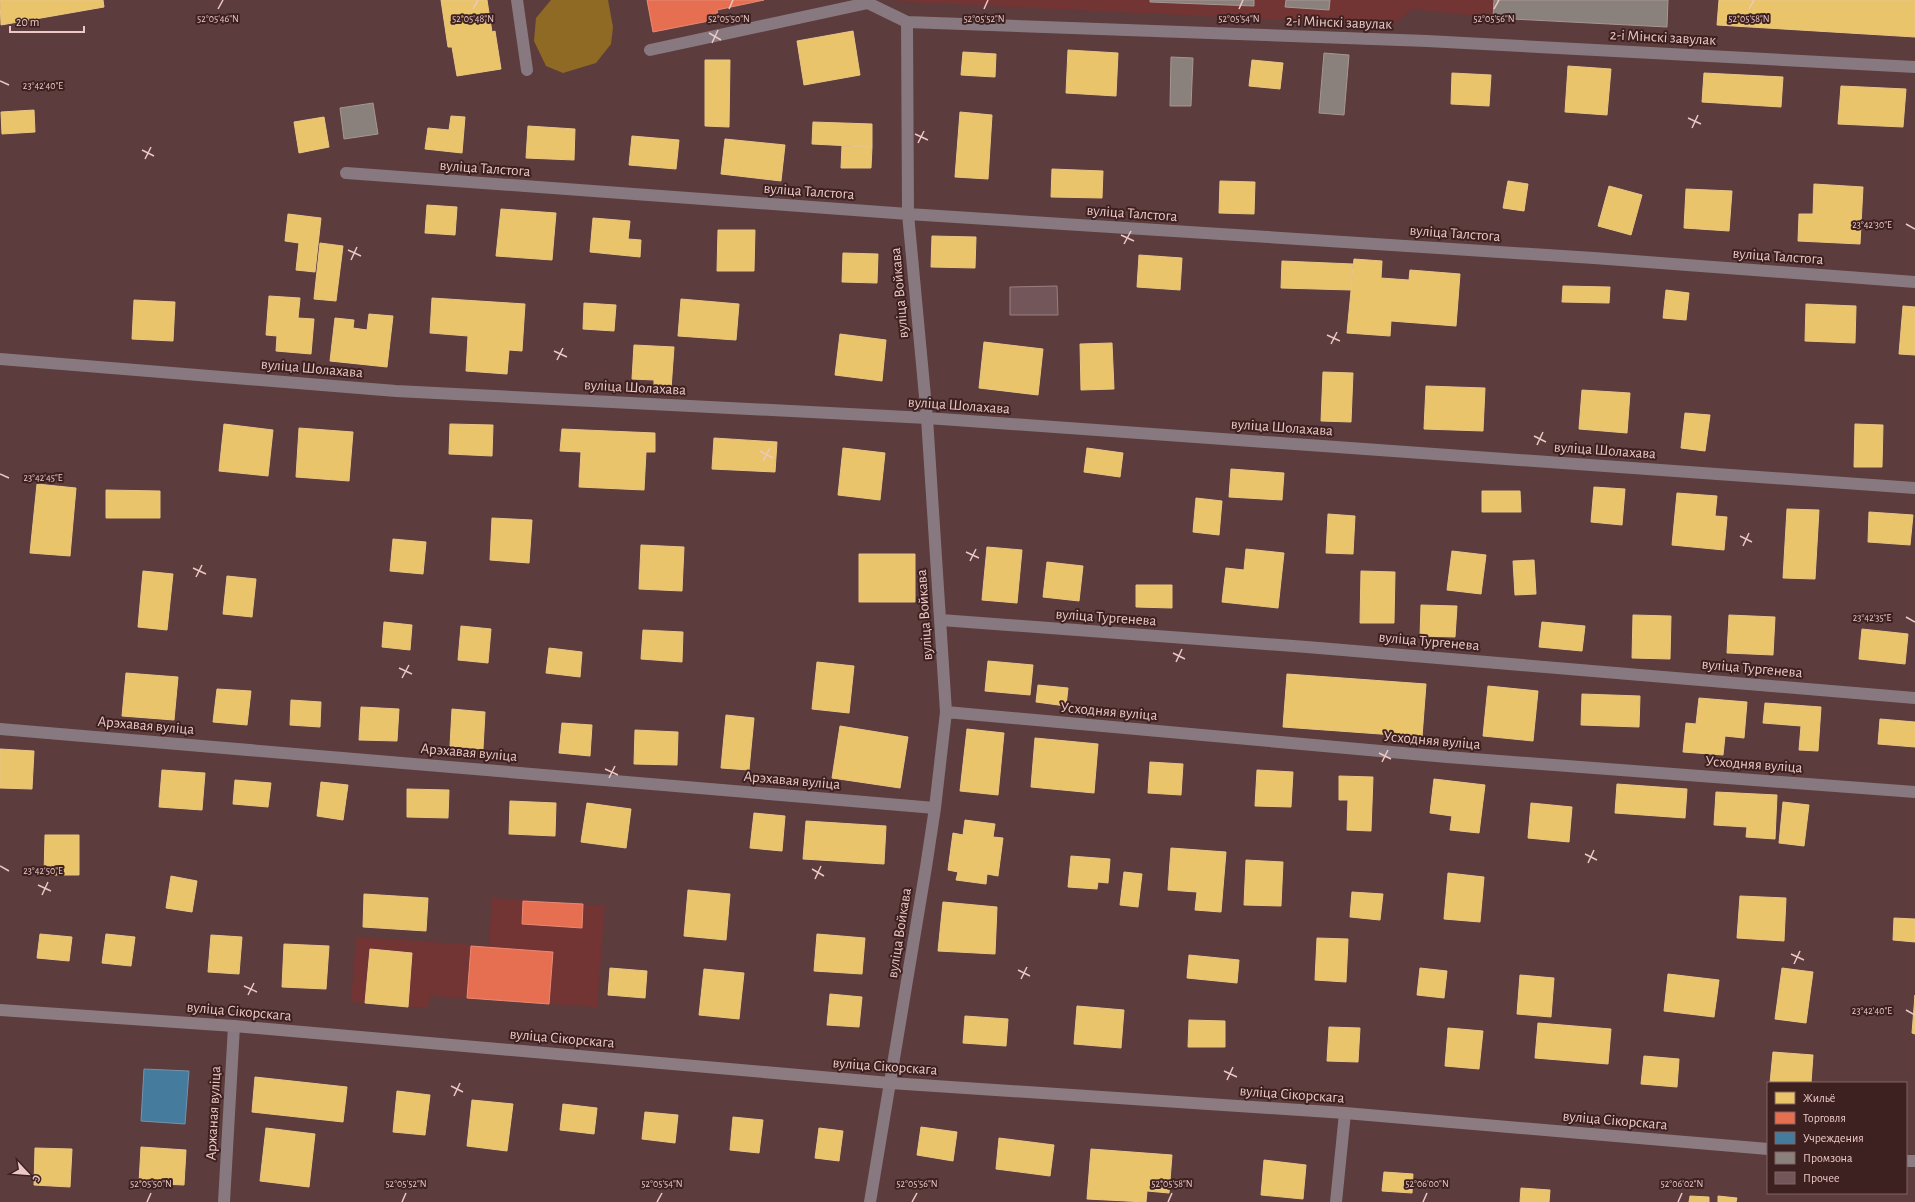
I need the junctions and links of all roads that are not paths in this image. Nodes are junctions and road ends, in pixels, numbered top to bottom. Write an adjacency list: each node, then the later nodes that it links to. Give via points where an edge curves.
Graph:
1 (517, 0): 5 (street)
2 (908, 22): 3 (street, 2-і Мінскі завулак, via 868,3); 4 (street, 2-і Мінскі завулак, via 1427,41); 7 (street, вуліца Войкава)
3 (650, 50)
4 (1915, 66)
5 (527, 70)
6 (346, 174): 7 (street, вуліца Талстога)
7 (908, 214): 8 (street, вуліца Талстога, via 1594,258); 10 (street, вуліца Войкава)
8 (1915, 282)
9 (0, 359): 10 (street, вуліца Шолахава, via 396,391)
10 (927, 418): 11 (street, вуліца Шолахава); 12 (street, вуліца Войкава)
11 (1915, 488)
12 (941, 620): 13 (street, вуліца Тургенева, via 1307,647); 14 (street, вуліца Войкава)
13 (1915, 698)
14 (946, 712): 16 (street, Усходняя вуліца, via 1447,757); 17 (street, вуліца Войкава)
15 (0, 729): 17 (street, Арэхавая вуліца)
16 (1915, 792)
17 (935, 808): 20 (street, вуліца Войкава)
18 (0, 1010): 19 (street, вуліца Сікорскага)
19 (234, 1026): 20 (street, вуліца Сікорскага); 23 (street, Аржаная вуліца)
20 (890, 1083): 21 (street, вуліца Сікорскага); 24 (street, вуліца Войкава)
21 (1345, 1113): 22 (street, вуліца Сікорскага); 25 (street)
22 (1767, 1149)
23 (224, 1202)
24 (870, 1202)
25 (1336, 1202)

